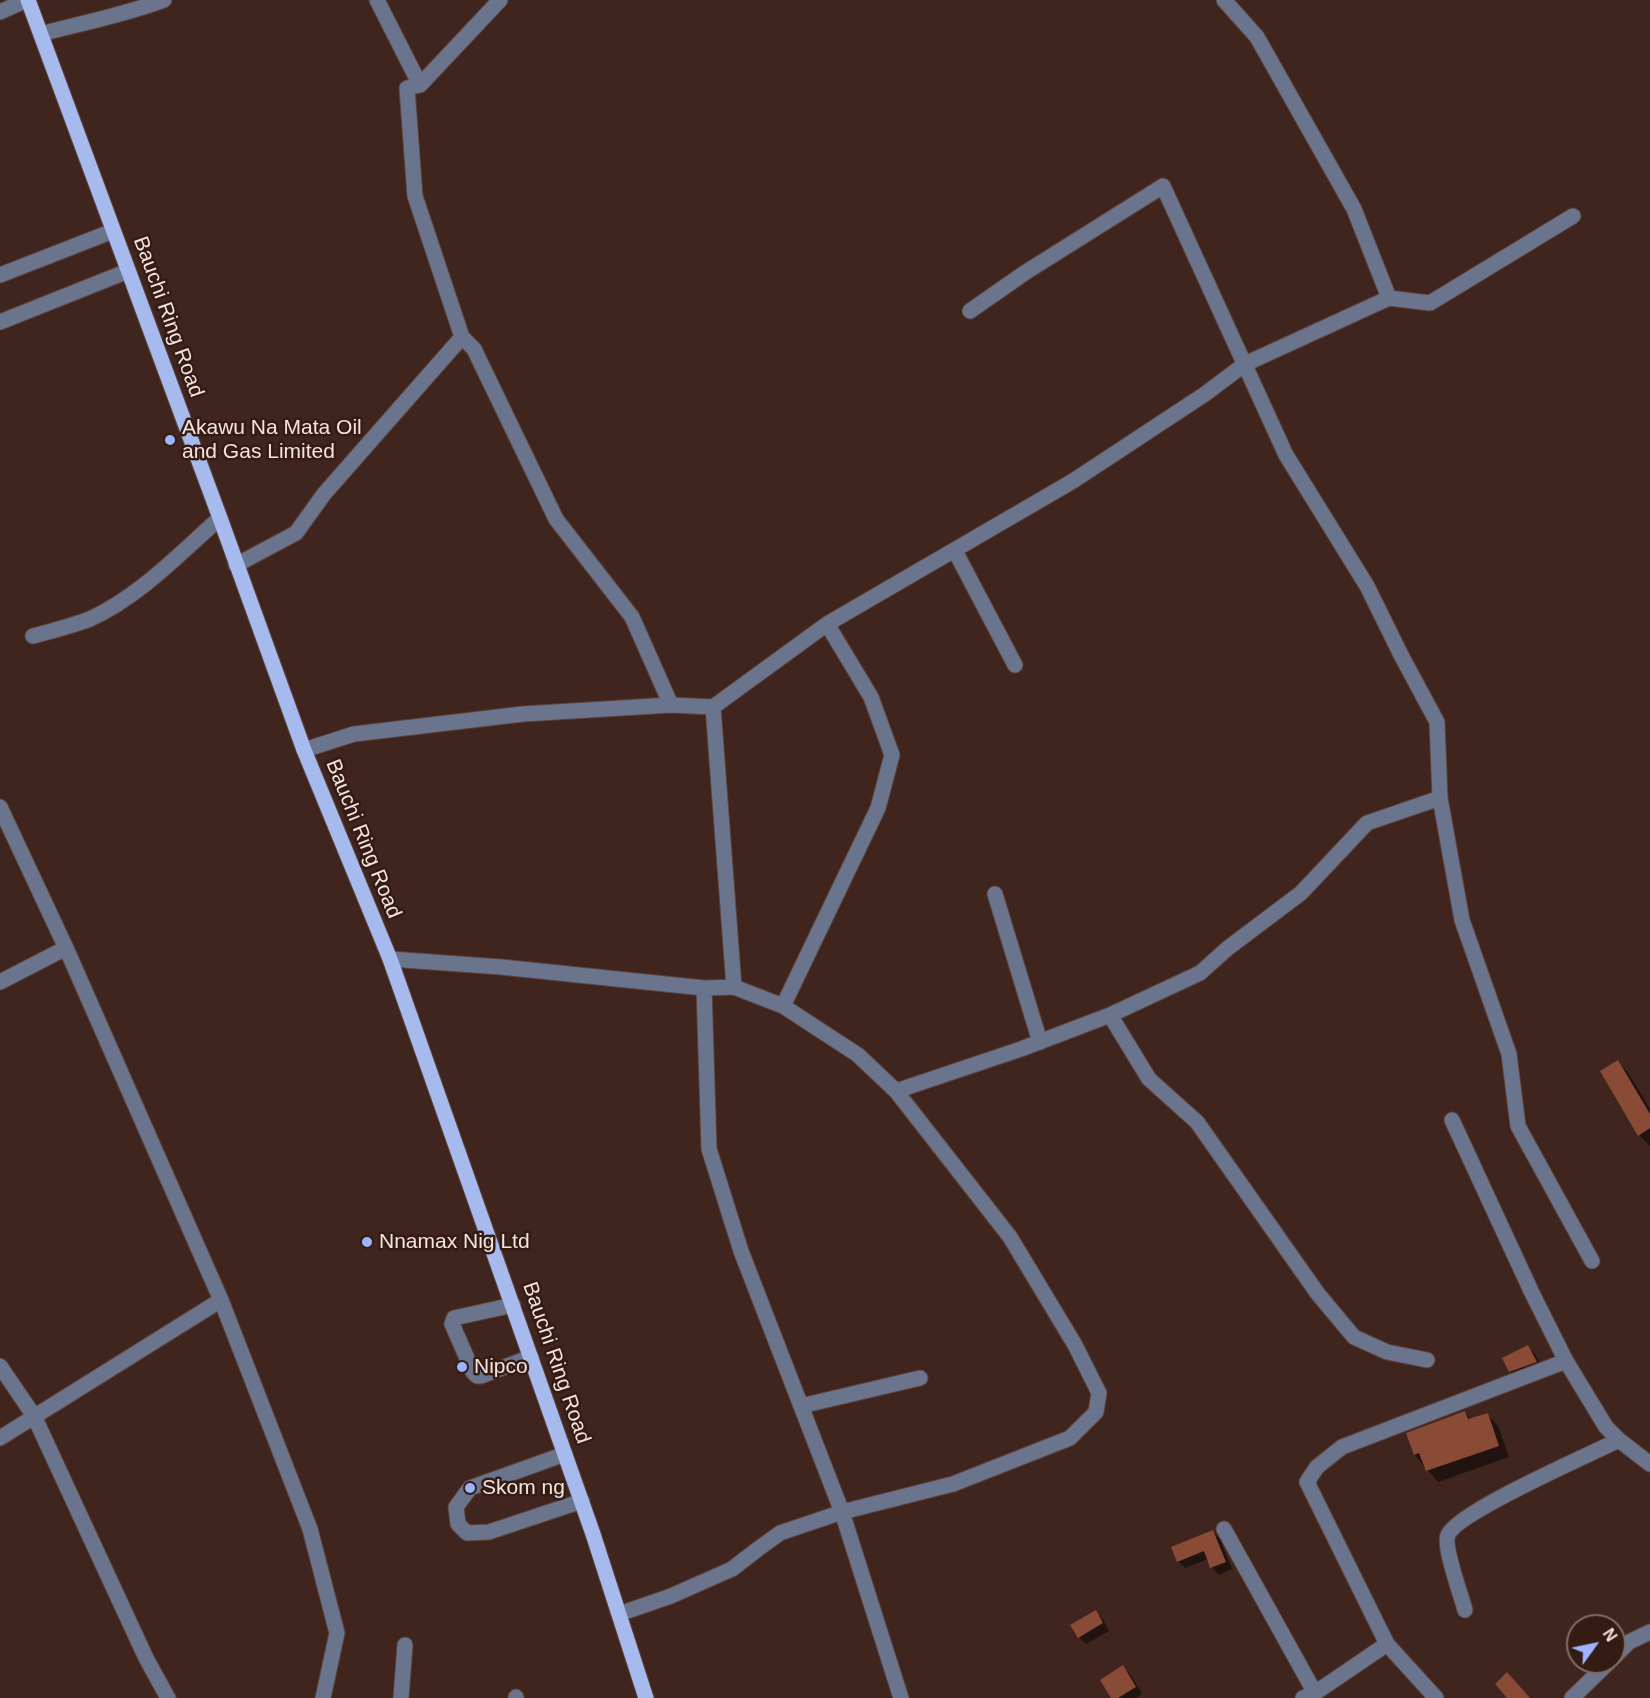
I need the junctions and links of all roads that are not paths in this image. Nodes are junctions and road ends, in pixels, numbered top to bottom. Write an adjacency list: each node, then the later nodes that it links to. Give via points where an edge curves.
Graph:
1 (28, 0): 6 (street); 7 (main road, Bauchi Ring Road)
2 (164, 0): 7 (street)
3 (377, 0): 8 (street)
4 (500, 0): 8 (street)
5 (1224, 0): 13 (street, via 1257,37 1348,198)
6 (0, 12)
7 (41, 34): 10 (main road, Bauchi Ring Road)
8 (420, 85): 16 (street, via 407,88 415,196)
9 (1574, 216): 13 (street, via 1430,303)
10 (113, 231): 11 (main road, Bauchi Ring Road); 12 (street)
11 (128, 271): 15 (street); 18 (main road, Bauchi Ring Road)
12 (0, 275)
13 (1389, 298): 17 (street)
14 (970, 311): 17 (street, via 1163,186)
15 (0, 322)
16 (462, 337): 20 (street, via 324,494 296,533); 24 (street, via 474,349 556,519 632,617)
17 (1245, 364): 19 (street, via 1073,481); 27 (street, via 1286,455 1367,586 1437,722)
18 (220, 518): 20 (main road, Bauchi Ring Road); 22 (street, via 122,602 88,619)
19 (955, 551): 21 (street); 23 (street)
20 (236, 565): 26 (main road, Bauchi Ring Road)
21 (827, 624): 25 (street); 35 (street, via 871,697 892,755 878,808)
22 (33, 636)
23 (1015, 665)
24 (671, 705): 25 (street); 26 (street, via 523,714 374,731)
25 (713, 707): 33 (street)
26 (304, 750): 31 (main road, Bauchi Ring Road)
27 (1440, 798): 36 (street, via 1367,823 1301,893 1200,974); 40 (street, via 1462,920 1509,1054 1518,1125)
28 (0, 807): 30 (street)
29 (994, 894): 37 (street)
30 (66, 948): 32 (street); 41 (street)
31 (390, 959): 34 (street); 42 (main road, Bauchi Ring Road)
32 (0, 982)
33 (734, 987): 34 (street); 35 (street)
34 (704, 988): 48 (street, via 709,1149 741,1251)
35 (783, 1006): 38 (street, via 858,1055)
36 (1110, 1015): 37 (street); 44 (street, via 1149,1079 1197,1122 1318,1294 1354,1337 1387,1352)
37 (1040, 1042): 38 (street)
38 (896, 1091): 55 (street, via 1010,1237 1099,1393 1096,1412 1070,1438 953,1484)
39 (1452, 1120): 45 (street)
40 (1592, 1261)
41 (221, 1300): 49 (street); 66 (street, via 310,1529 337,1634)
42 (513, 1305): 43 (main road, Bauchi Ring Road); 43 (street, via 454,1318 452,1324 477,1376)
43 (531, 1357): 52 (main road, Bauchi Ring Road)
44 (1427, 1360)
45 (1566, 1361): 51 (street, via 1606,1427); 60 (street, via 1342,1447 1317,1467 1307,1482)
46 (0, 1366): 49 (street)
47 (920, 1378): 48 (street)
48 (801, 1406): 55 (street)
49 (34, 1416): 50 (street); 65 (street)
50 (0, 1438)
51 (1619, 1440): 53 (street); 57 (street, via 1492,1501 1453,1526 1447,1536 1449,1555)
52 (565, 1454): 54 (main road, Bauchi Ring Road); 54 (street, via 470,1488 456,1507 458,1524 467,1533 489,1532)
53 (1650, 1464)
54 (582, 1501): 58 (main road, Bauchi Ring Road)
55 (842, 1512): 58 (street, via 780,1533 723,1574); 69 (street)
56 (1224, 1529): 64 (street)
57 (1465, 1610)
58 (619, 1614): 68 (main road, Bauchi Ring Road)
59 (1650, 1632): 61 (street)
60 (1387, 1644): 64 (street); 70 (street)
61 (1626, 1645)
62 (405, 1646): 67 (street)
63 (1597, 1674): 71 (street)
64 (1309, 1695)
65 (168, 1698)
66 (323, 1698)
67 (401, 1698)
68 (646, 1698)
69 (901, 1698)
70 (1436, 1698)
71 (1572, 1698)

